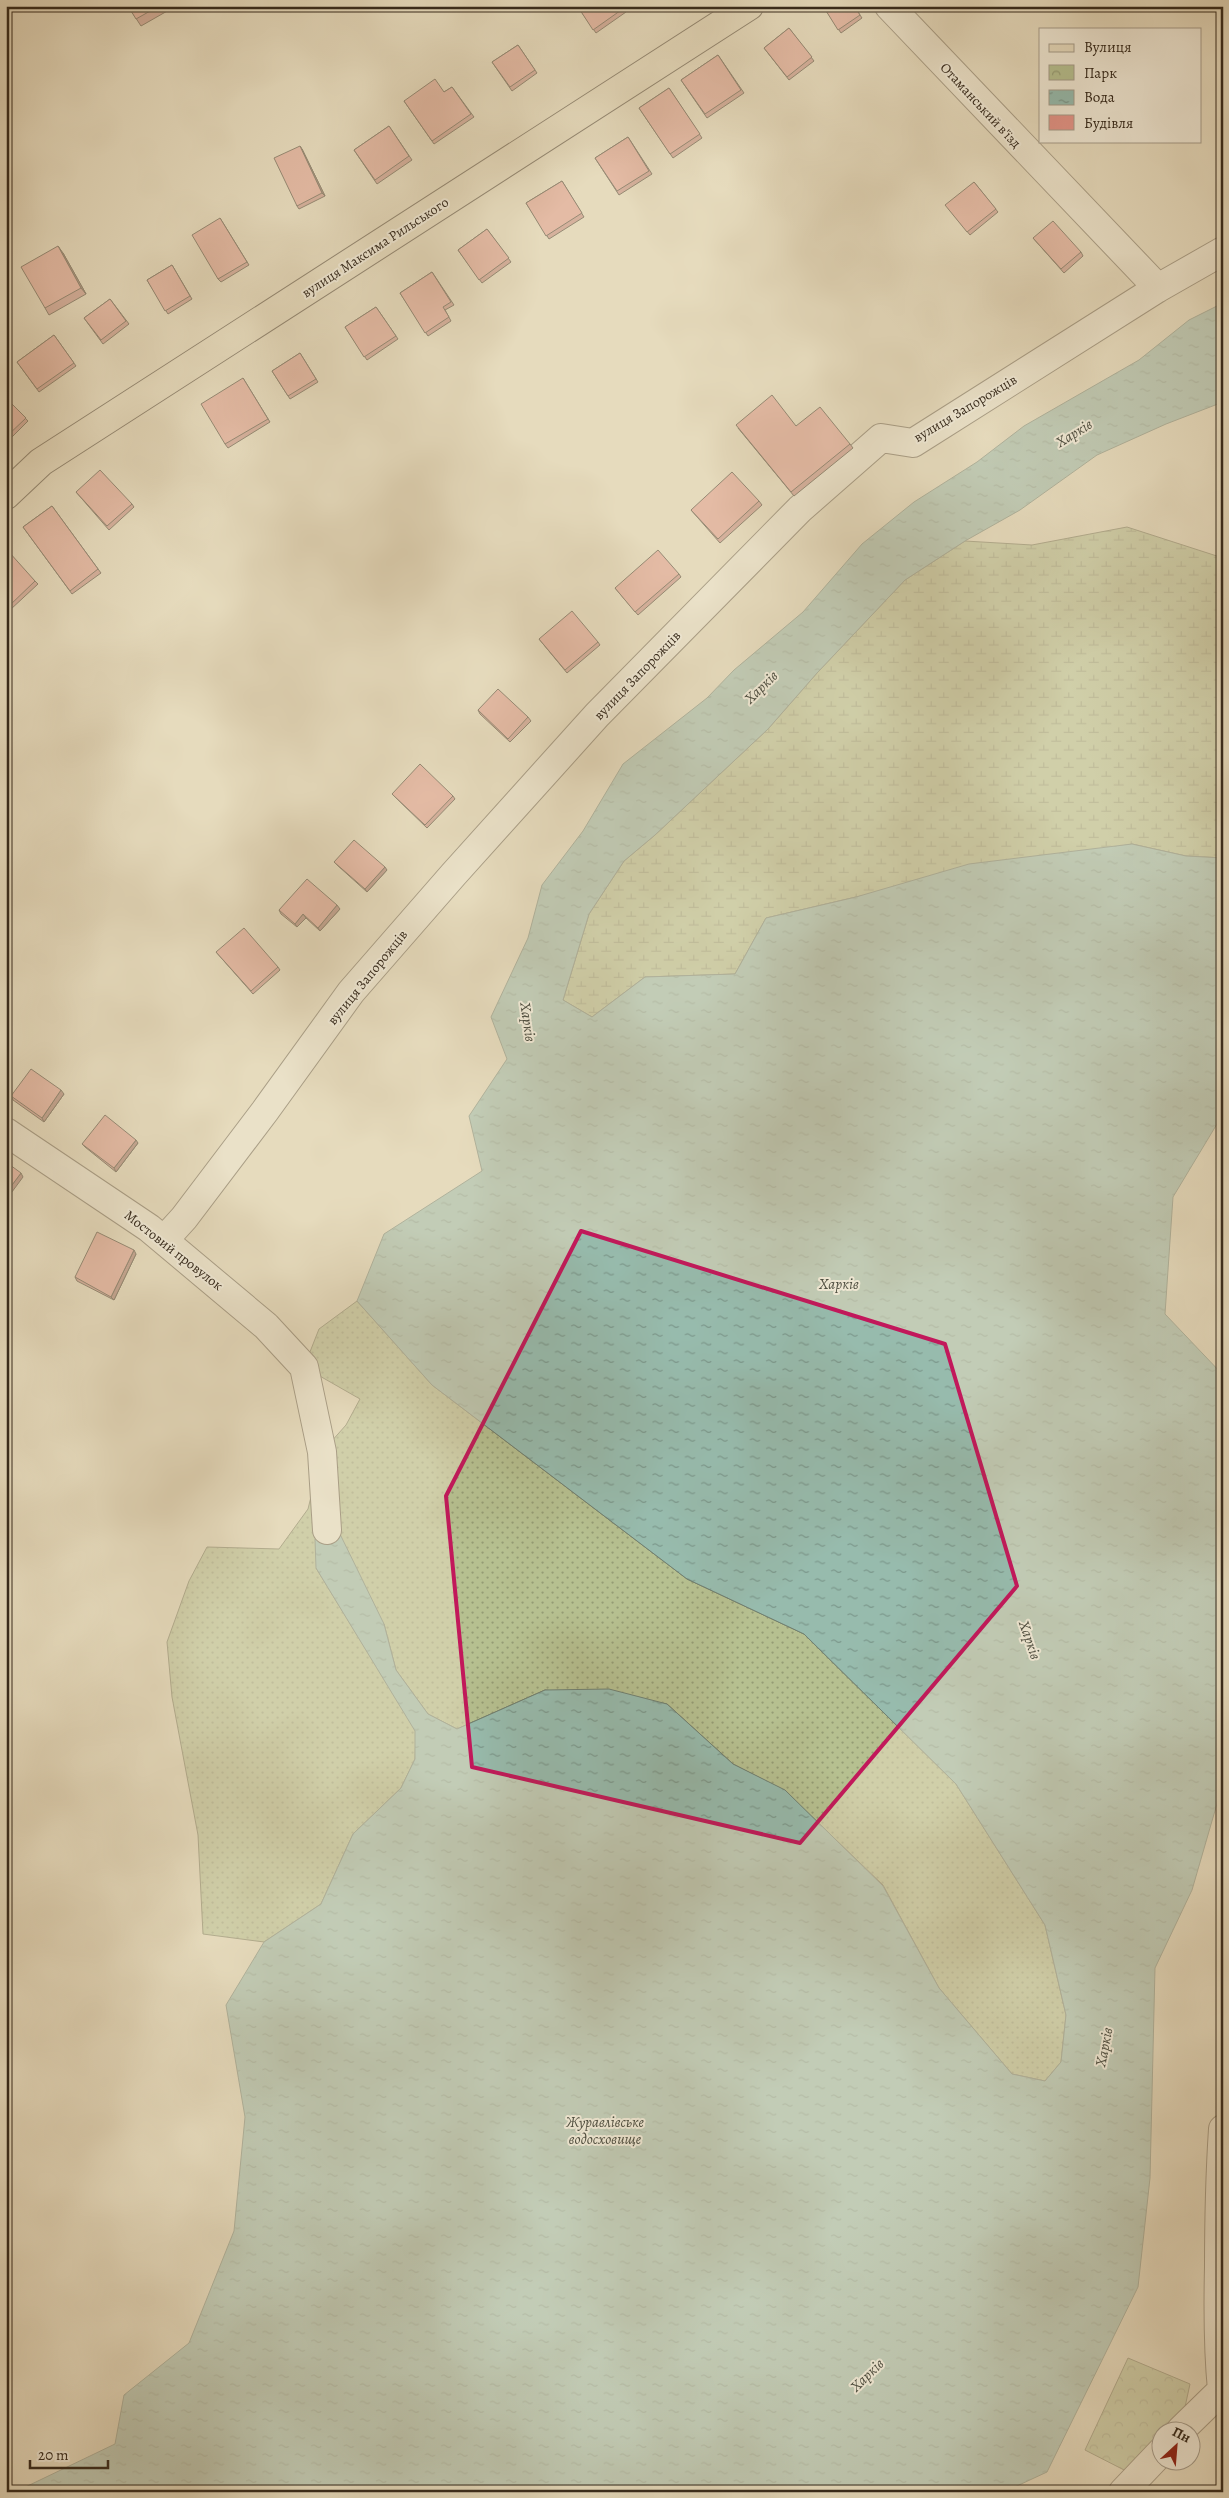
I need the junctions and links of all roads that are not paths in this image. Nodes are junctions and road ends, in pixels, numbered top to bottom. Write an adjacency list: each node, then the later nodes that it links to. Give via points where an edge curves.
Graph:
1 (749, 6): 5 (main road, вулиця Максима Рильського, via 41,462)
2 (888, 6): 4 (street, Отаманський в'їзд)
3 (1223, 251): 4 (street, вулиця Запорожців)
4 (1158, 288): 7 (street, вулиця Запорожців, via 913,443 881,438 800,509 597,715 351,992 265,1111)
5 (6, 495)
6 (6, 1132): 7 (street, Мостовий провулок)
7 (164, 1240): 8 (street, Мостовий провулок, via 266,1326 304,1367 322,1452)
8 (327, 1530)
9 (1223, 2129): 10 (street, via 1218,2304 1218,2356)
10 (1223, 2390): 11 (street)
11 (1192, 2420)
12 (1152, 2462): 13 (street)
13 (1123, 2492)

